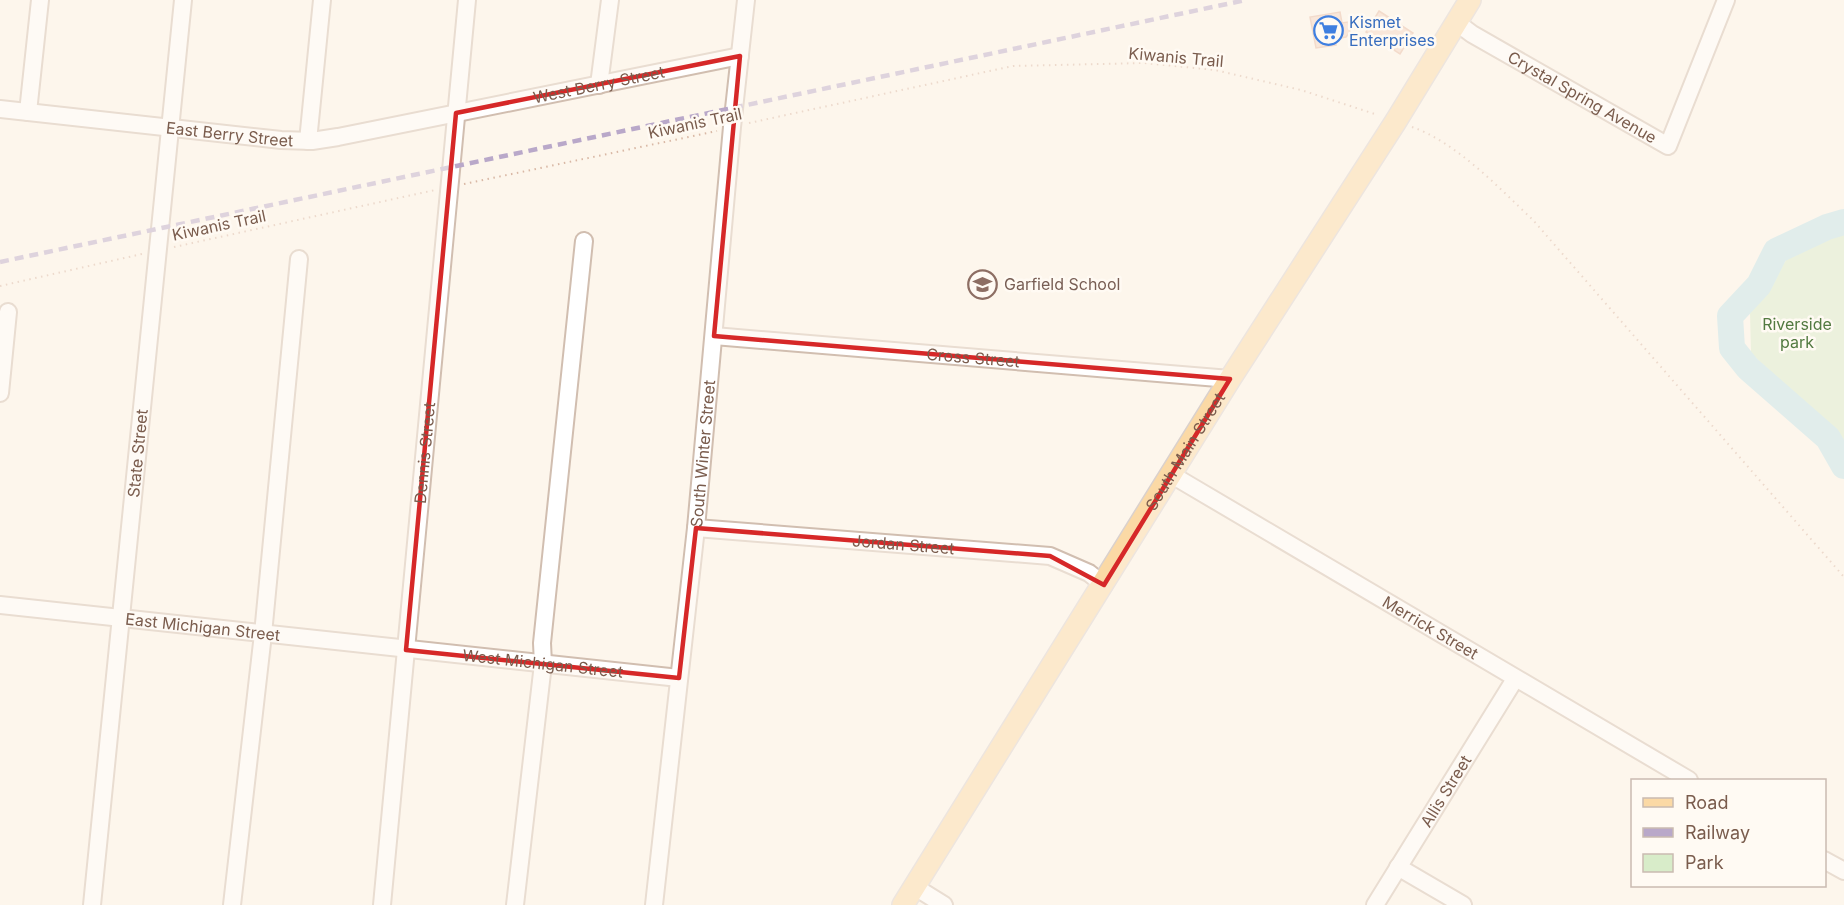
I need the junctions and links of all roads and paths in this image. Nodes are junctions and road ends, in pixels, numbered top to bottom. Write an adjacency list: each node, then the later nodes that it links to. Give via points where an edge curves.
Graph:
1 (40, 0): 13 (street)
2 (183, 0): 16 (street, State Street)
3 (322, 0): 18 (street)
4 (467, 0): 14 (street, Dennis Street)
5 (610, 0): 11 (street)
6 (746, 0): 10 (street, South Winter Street)
7 (1470, 0): 9 (main road, South Main Street)
8 (1726, 0): 9 (street, Crystal Spring Avenue, via 1668,146)
9 (1456, 22): 15 (main road, South Main Street)
10 (740, 56): 11 (street, West Berry Street); 17 (street, South Winter Street)
11 (599, 85): 14 (street, West Berry Street)
12 (0, 109): 13 (street, East Berry Street)
13 (28, 112): 16 (street, East Berry Street)
14 (456, 113): 18 (street, East Berry Street); 19 (street, Dennis Street)
15 (1396, 121): 17 (path, Kiwanis Trail, via 1301,90 1215,70 1144,63 1013,66); 26 (main road, South Main Street); 30 (path, Kiwanis Trail, via 1428,132 1481,171 1533,220)
16 (171, 127): 18 (street, East Berry Street); 21 (street, State Street)
17 (732, 127): 19 (path, Kiwanis Trail); 25 (street, South Winter Street)
18 (308, 141)
19 (449, 187): 21 (path, Kiwanis Trail); 35 (street, Dennis Street)
20 (584, 241): 36 (street, via 542,643)
21 (158, 250): 23 (path, Kiwanis Trail); 33 (street, State Street)
22 (298, 259): 34 (street)
23 (0, 286)
24 (8, 312): 27 (street)
25 (714, 336): 26 (street, Cross Street); 29 (street, South Winter Street)
26 (1230, 380): 28 (main road, South Main Street)
27 (0, 393)
28 (1172, 476): 31 (main road, South Main Street); 38 (street, Merrick Street)
29 (696, 528): 31 (street, Jordan Street, via 1050,555 1089,573); 37 (street, South Winter Street)
30 (1844, 577)
31 (1104, 585): 43 (main road, South Main Street)
32 (0, 605): 33 (street, East Michigan Street)
33 (120, 618): 34 (street, East Michigan Street); 44 (street, State Street)
34 (263, 634): 35 (street, East Michigan Street); 45 (street)
35 (406, 650): 36 (street, West Michigan Street); 46 (street, Dennis Street)
36 (543, 664): 37 (street, West Michigan Street); 47 (street)
37 (679, 678): 48 (street, South Winter Street)
38 (1515, 678): 39 (street, Merrick Street); 41 (street, Allis Street)
39 (1687, 779)
40 (1826, 861): 42 (street)
41 (1398, 867): 50 (street, Allis Street); 51 (street)
42 (1844, 871)
43 (909, 896): 49 (street)
44 (92, 905)
45 (232, 905)
46 (382, 905)
47 (515, 905)
48 (654, 905)
49 (944, 905)
50 (1375, 905)
51 (1462, 905)

